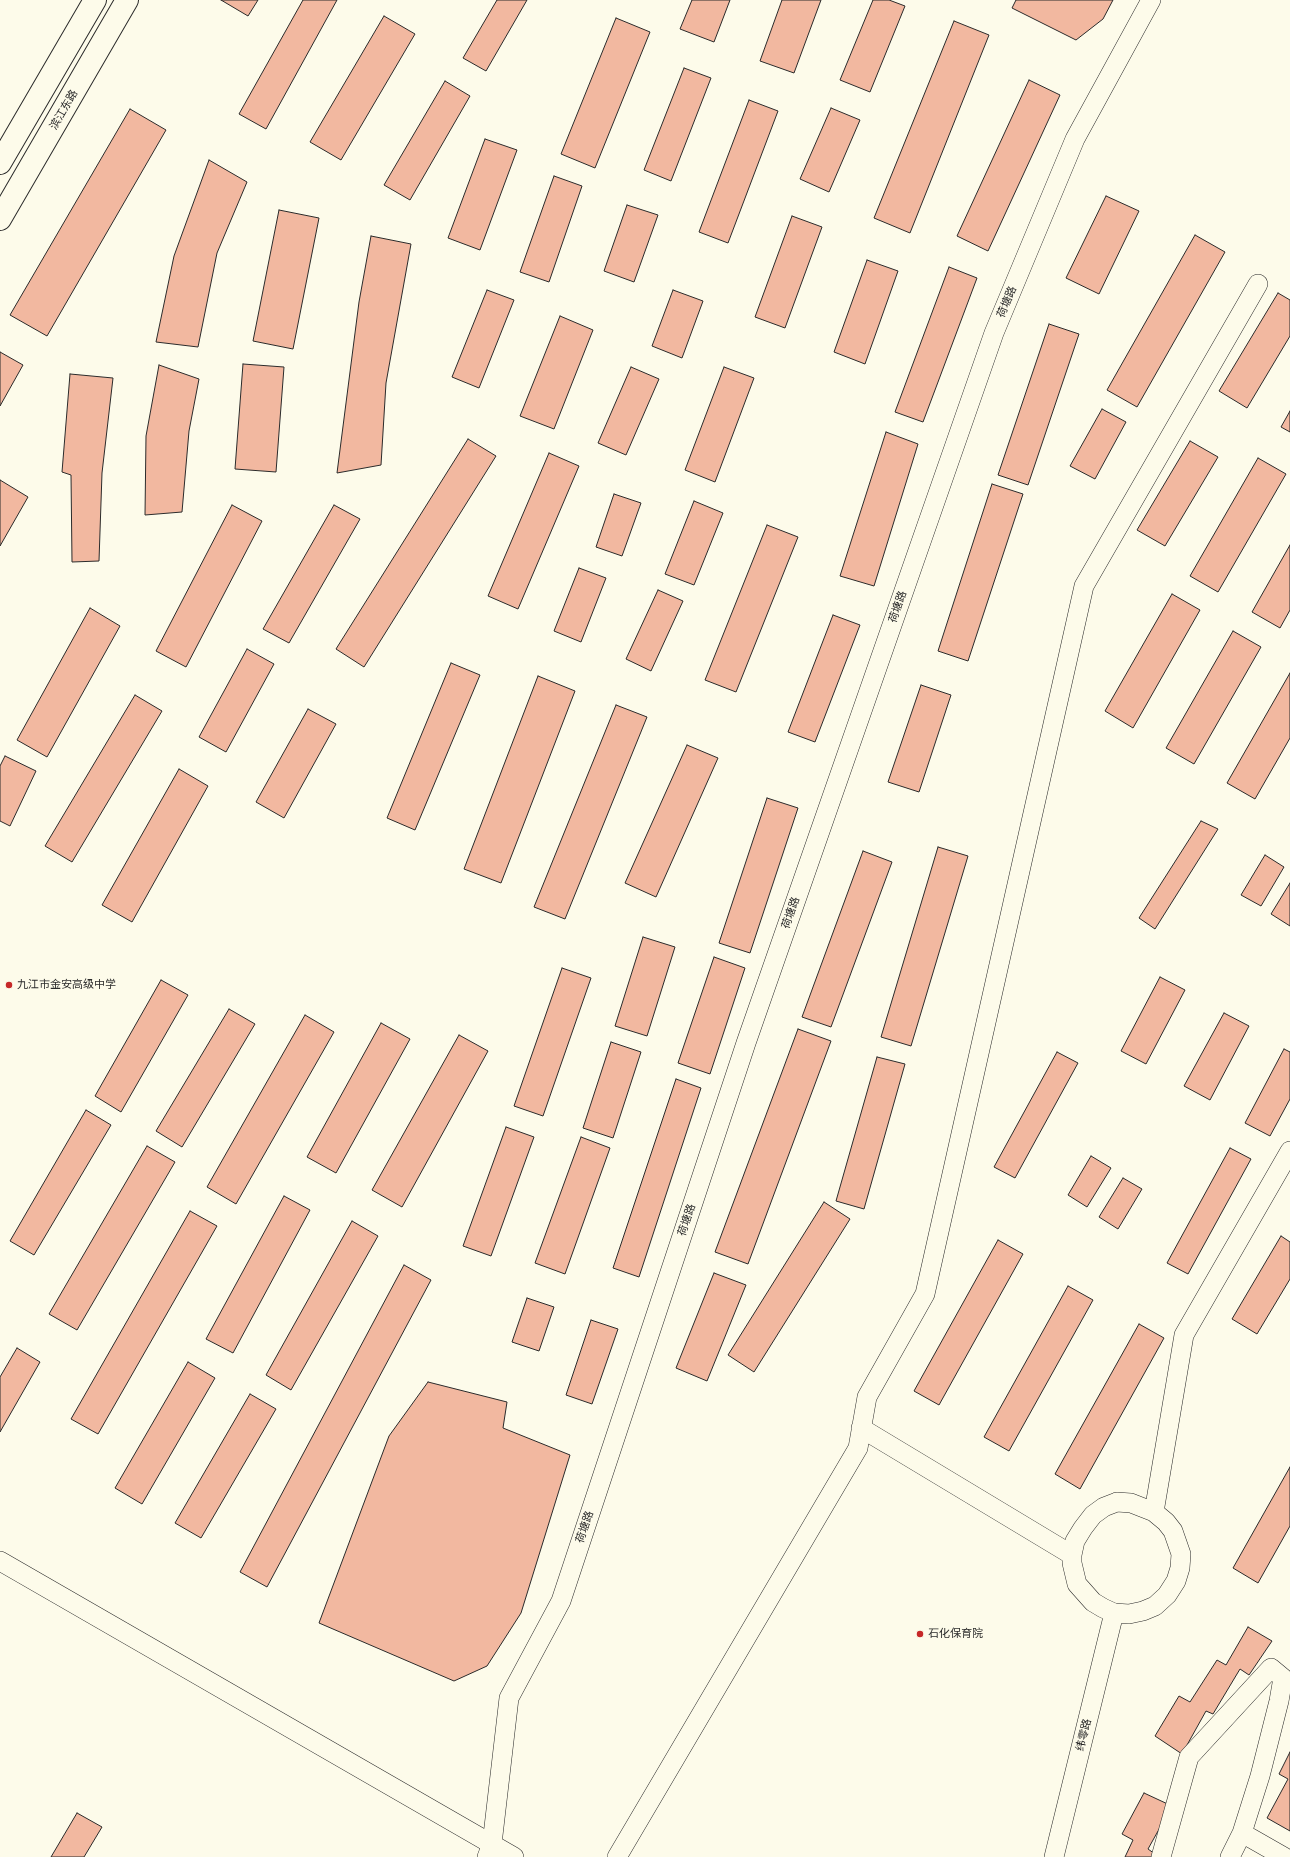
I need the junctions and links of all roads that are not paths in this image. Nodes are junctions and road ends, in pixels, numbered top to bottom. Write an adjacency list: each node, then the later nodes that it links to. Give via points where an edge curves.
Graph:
1 (95, 0): 4 (main road)
2 (127, 0): 5 (main road, 滨江东路)
3 (1151, 0): 14 (street, 荷塘路, via 1075,139 994,333 746,1043 561,1601 509,1698)
4 (0, 163)
5 (0, 219)
6 (1258, 284): 8 (street, via 1084,586 924,1294 867,1397)
7 (1290, 1150): 9 (street, via 1184,1335)
8 (861, 1428): 10 (street); 16 (street, via 858,1448)
9 (1154, 1512): 10 (street, via 1131,1503 1117,1502 1104,1507 1093,1515 1083,1528 1075,1541); 12 (street, via 1173,1530 1177,1541 1181,1554 1176,1581 1167,1595 1155,1606 1129,1614)
10 (1072, 1555): 12 (street, via 1076,1578 1084,1594 1103,1608)
11 (0, 1561): 14 (street)
12 (1114, 1612): 17 (street, 纬零路)
13 (1242, 1833): 18 (street, via 1260,1776 1281,1693 1283,1678 1271,1668 1188,1757); 19 (street); 20 (street)
14 (489, 1850): 15 (street)
15 (514, 1857)
16 (617, 1857)
17 (1054, 1857)
18 (1161, 1857)
19 (1230, 1857)
20 (1284, 1857)

